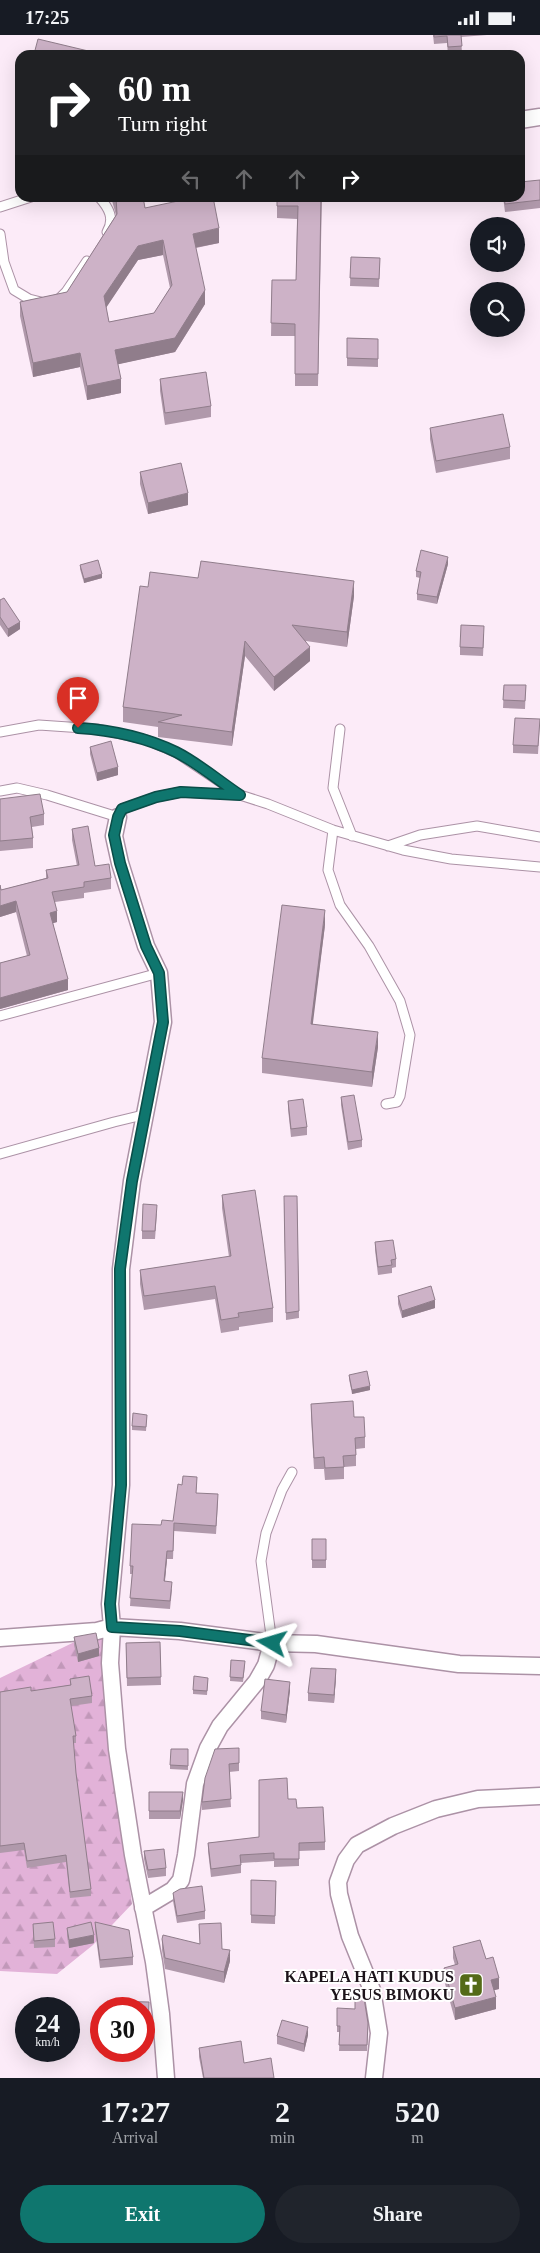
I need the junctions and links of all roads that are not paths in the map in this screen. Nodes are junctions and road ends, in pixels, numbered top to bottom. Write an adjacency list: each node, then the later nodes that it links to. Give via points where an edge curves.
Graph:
1 (540, 117): 2 (street)
2 (525, 119)
3 (16, 202): 5 (lane)
4 (103, 202): 7 (lane, via 112,222)
5 (0, 207)
6 (0, 234): 8 (lane, via 4,262 14,290 40,302 51,302 66,292)
7 (102, 241)
8 (92, 255)
9 (340, 729): 15 (lane, via 332,788)
10 (0, 732): 12 (lane, via 39,725 98,729 147,740 177,753)
11 (0, 791): 13 (lane, via 25,789)
12 (240, 795): 13 (lane, via 173,793 122,809); 14 (lane)
13 (118, 817): 19 (street, via 114,835 120,863 146,946)
14 (333, 831): 15 (lane); 21 (lane, via 328,870 340,905 369,946 400,1001 410,1035 400,1096 397,1102)
15 (352, 836): 17 (lane)
16 (540, 837): 17 (lane, via 477,826 420,835)
17 (388, 846): 18 (lane, via 451,859)
18 (540, 867)
19 (159, 973): 20 (lane); 22 (street, via 163,1022)
20 (0, 1016)
21 (386, 1104)
22 (143, 1115): 23 (lane); 25 (street, via 120,1269 121,1485 110,1604)
23 (0, 1154)
24 (292, 1472): 27 (lane, via 266,1533 261,1561)
25 (112, 1627): 26 (street, via 97,1631); 27 (street, via 180,1631); 30 (street, via 110,1663 117,1749)
26 (0, 1638)
27 (272, 1643): 28 (street, via 316,1644 459,1664); 30 (street, via 257,1681 220,1726 208,1748 196,1784 181,1880)
28 (540, 1666)
29 (540, 1796): 32 (street, via 478,1799 436,1809 356,1845 346,1860 338,1882 338,1893 350,1936 372,1990 379,2033)
30 (143, 1908): 31 (street, via 161,2014)
31 (166, 2078)
32 (374, 2078)

